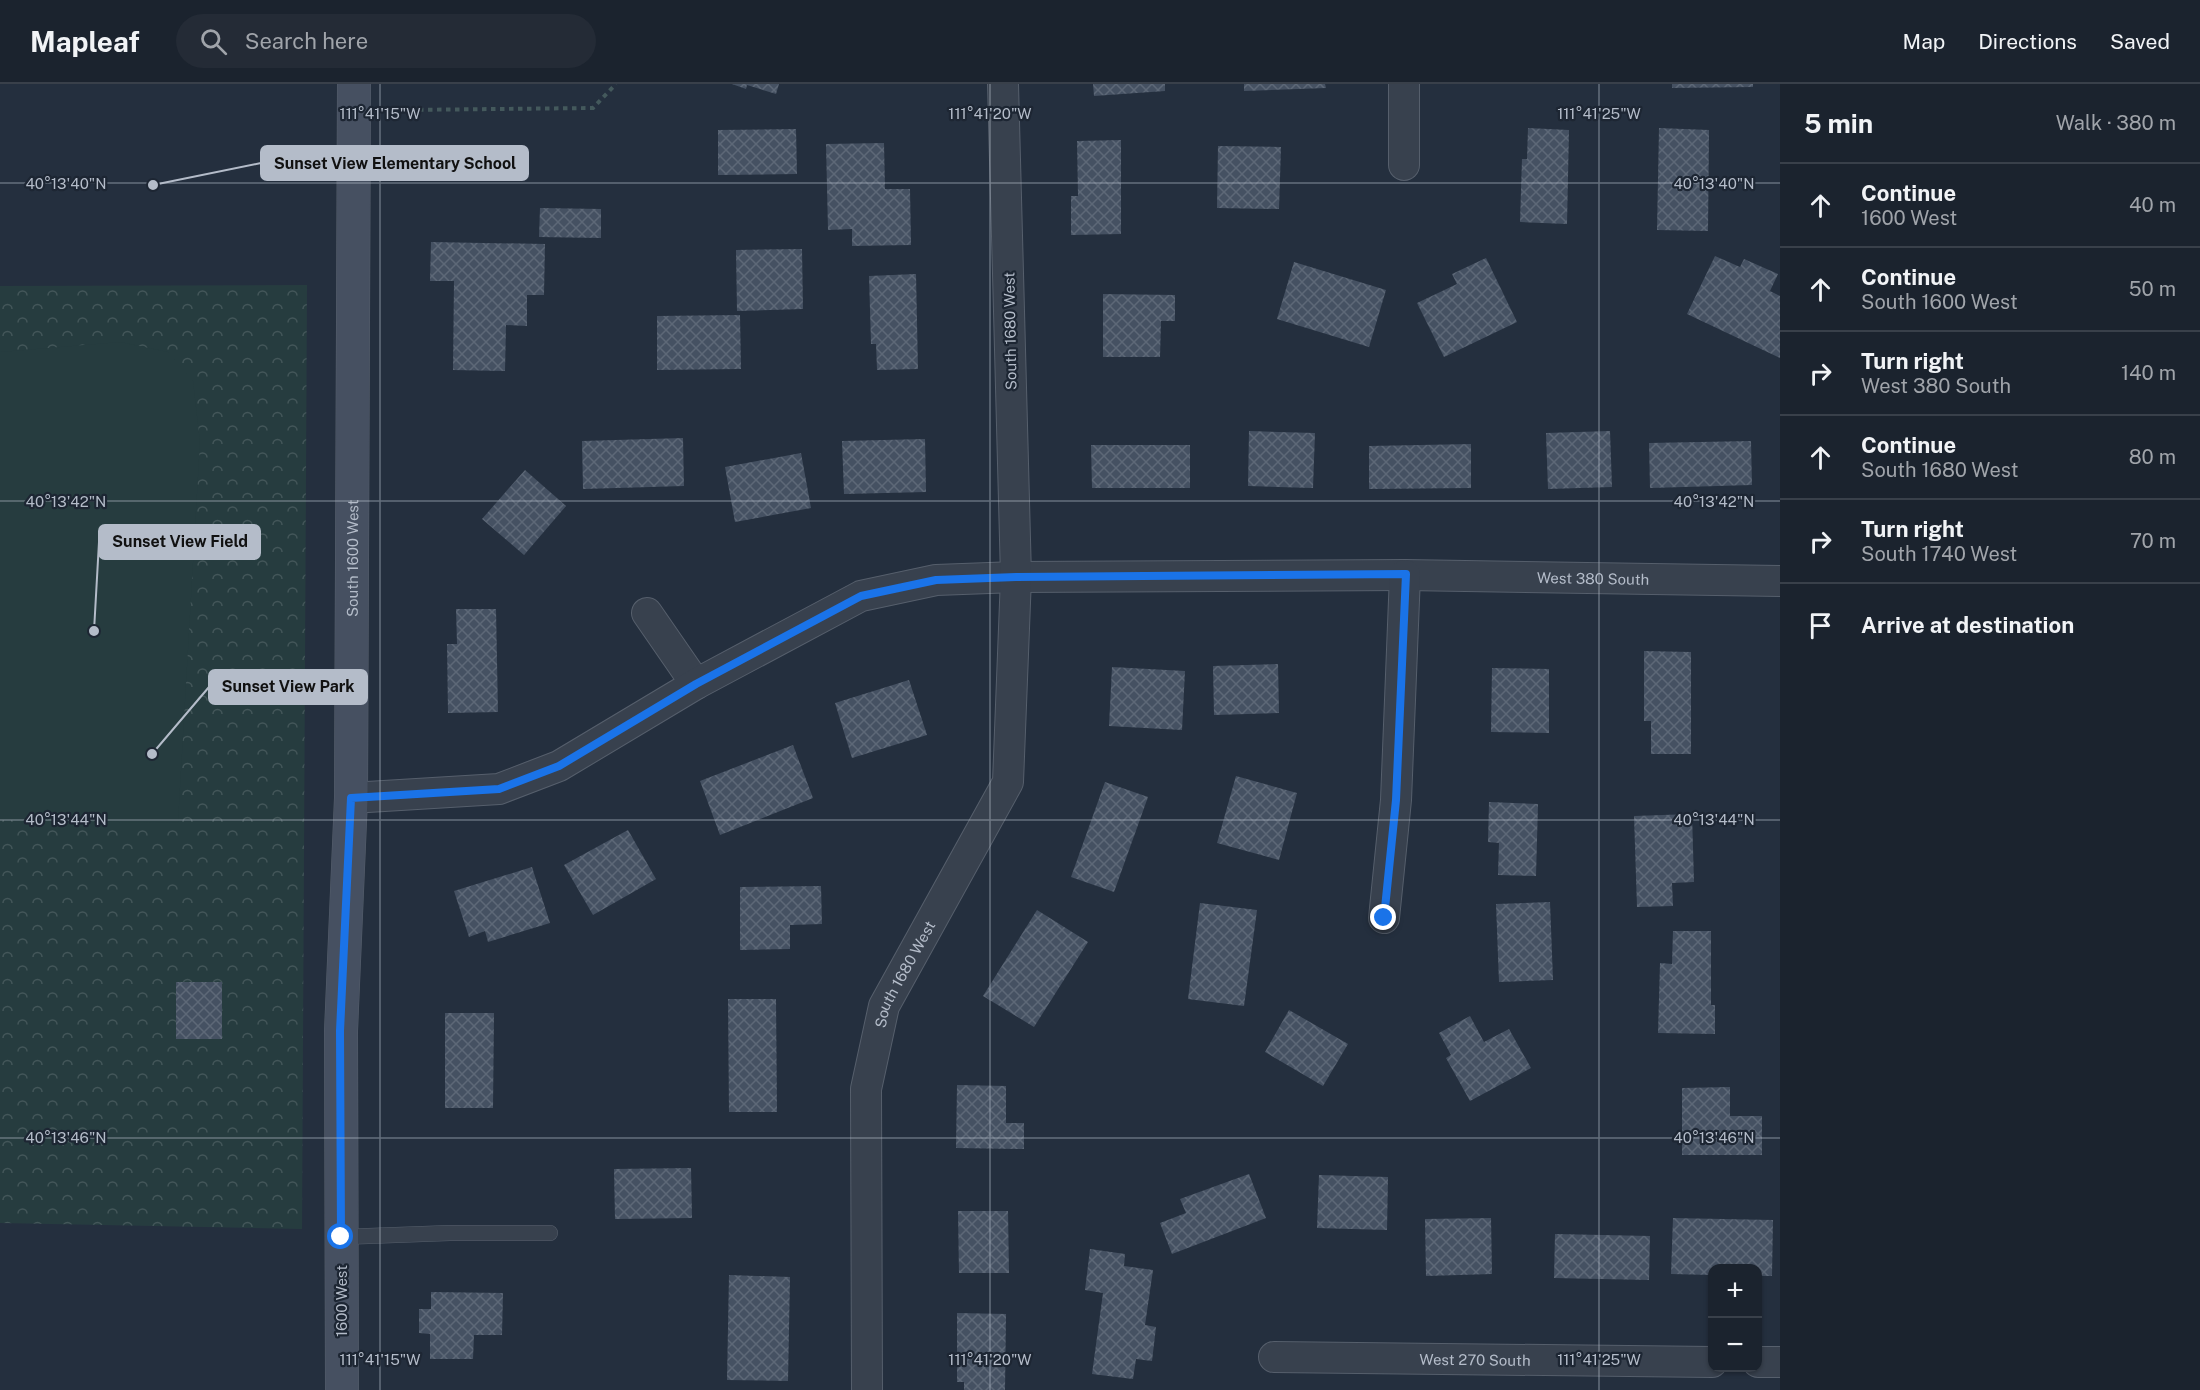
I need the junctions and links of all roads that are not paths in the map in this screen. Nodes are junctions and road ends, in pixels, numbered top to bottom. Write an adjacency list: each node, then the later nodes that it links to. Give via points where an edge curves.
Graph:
1 (354, 84): 10 (street, South 1600 West)
2 (1004, 84): 6 (street, South 1680 West)
3 (1404, 84): 4 (street)
4 (1404, 165)
5 (1406, 574): 6 (street); 7 (street, West 380 South); 11 (street, via 1396,800)
6 (1016, 577): 9 (street, via 936,580 861,596); 20 (street, South 1680 West, via 1008,782 884,1006 866,1089)
7 (1780, 581)
8 (647, 613): 9 (street)
9 (696, 684): 10 (street, via 559,766 499,789)
10 (351, 798): 12 (street, South 1600 West)
11 (1384, 918)
12 (340, 1031): 14 (street, 1600 West)
13 (550, 1233): 14 (lane)
14 (341, 1237): 19 (street, 1600 West)
15 (1274, 1358): 16 (street, West 270 South)
16 (1708, 1362)
17 (1762, 1362): 18 (street)
18 (1780, 1362)
19 (342, 1390)
20 (867, 1390)

